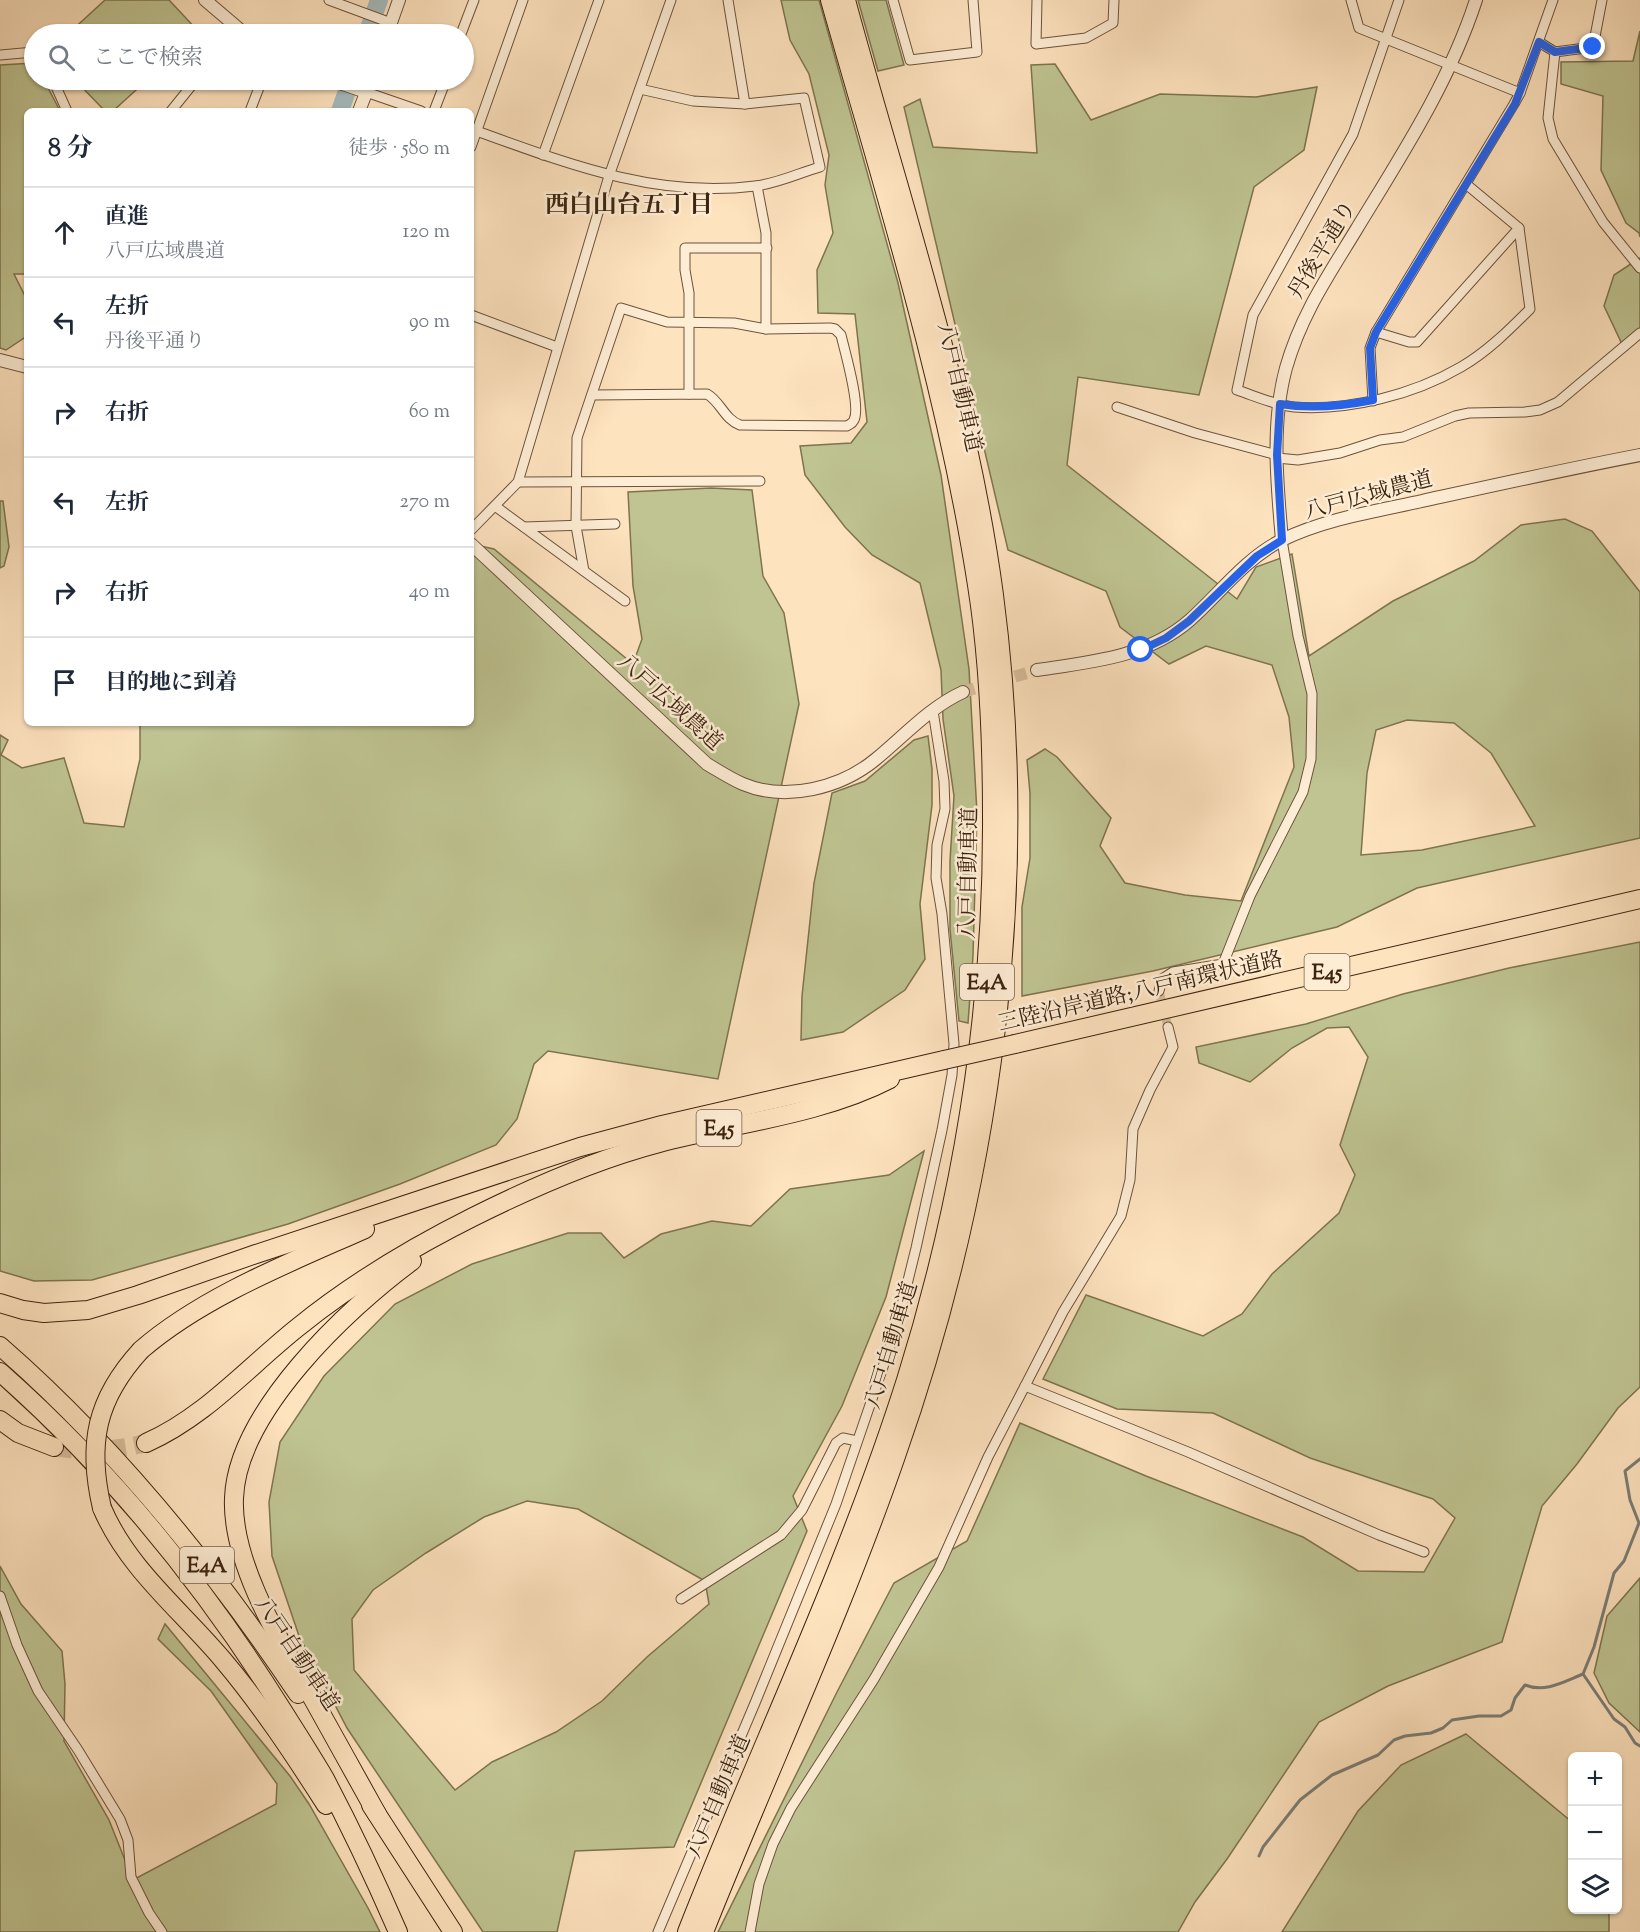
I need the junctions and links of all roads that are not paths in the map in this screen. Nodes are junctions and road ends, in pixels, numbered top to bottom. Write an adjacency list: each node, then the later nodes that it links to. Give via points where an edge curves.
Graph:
1 (205, 0): 20 (street)
2 (329, 0): 21 (street)
3 (399, 0): 22 (street)
4 (474, 0): 23 (street)
5 (523, 0): 44 (street)
6 (599, 0): 45 (street)
7 (671, 0): 30 (street)
8 (728, 0): 37 (street)
9 (830, 0): 104 (highway, 八戸自動車道 / E4A, via 937,381 977,587 988,672 992,772 993,885 987,976 963,1155 945,1240 906,1381 863,1503)
10 (846, 0): 105 (highway, 八戸自動車道 / E4A, via 955,390 992,582 1005,690 1008,781 1002,983 978,1155 959,1245 919,1390 876,1511)
11 (893, 0): 12 (street, via 910,60 977,52)
12 (974, 0)
13 (1037, 0): 14 (street, via 1036,44 1086,38 1113,23)
14 (1114, 0)
15 (1350, 0): 24 (street, via 1359,28)
16 (1399, 0): 24 (street)
17 (1476, 0): 29 (street, 丹後平通り)
18 (1553, 0): 25 (street)
19 (1602, 0): 26 (street, via 1593,47)
20 (230, 24)
21 (383, 24)
22 (388, 24)
23 (465, 24)
24 (1386, 39): 29 (street); 63 (street, via 1353,134 1253,315 1237,390)
25 (1539, 42): 26 (street); 36 (street)
26 (1555, 52): 51 (street, via 1548,118 1553,139 1604,222)
27 (24, 53): 28 (street)
28 (0, 55)
29 (1451, 65): 36 (street); 63 (street, 丹後平通り, via 1430,107 1314,298 1297,333)
30 (640, 89): 37 (street, via 693,101); 46 (street)
31 (58, 90): 38 (street)
32 (188, 90): 39 (street)
33 (258, 90): 40 (street)
34 (442, 90): 43 (street)
35 (362, 91): 41 (street); 42 (street)
36 (1520, 93): 47 (street)
37 (746, 104): 48 (street, via 804,98 820,167)
38 (66, 108)
39 (173, 108)
40 (251, 108)
41 (359, 108)
42 (412, 108)
43 (435, 108)
44 (474, 130): 45 (street)
45 (543, 155): 46 (street)
46 (609, 176): 48 (street, via 669,188); 57 (street)
47 (1466, 184): 49 (street); 55 (street)
48 (757, 186): 50 (street)
49 (1519, 228): 55 (street, via 1417,342); 62 (street, via 1530,309 1503,336 1461,367 1414,389)
50 (767, 248): 53 (street, via 685,248); 54 (street)
51 (1640, 268)
52 (474, 316): 57 (street)
53 (689, 323): 54 (street, via 734,323); 60 (street); 61 (street, via 667,322 621,308)
54 (766, 329): 60 (street, via 830,328 841,335 854,392 855,418 851,423 740,425 732,422 707,394)
55 (1376, 332): 62 (street, via 1370,348)
56 (1640, 333): 66 (street, via 1558,402 1540,410 1469,412 1403,437 1340,453 1298,460)
57 (557, 347): 68 (street)
58 (0, 360): 59 (street)
59 (24, 366)
60 (689, 394): 61 (street)
61 (592, 395): 69 (street, via 577,438)
62 (1373, 400): 63 (street, via 1349,405)
63 (1280, 404): 66 (street, 丹後平通り)
64 (1117, 407): 66 (street)
65 (1640, 455): 75 (street, 八戸広域農道, via 1373,511)
66 (1277, 457): 75 (street, 丹後平通り)
67 (760, 481): 69 (street)
68 (518, 483): 69 (street); 70 (street)
69 (576, 483): 72 (street)
70 (495, 506): 73 (street); 74 (street)
71 (615, 524): 72 (street)
72 (576, 525): 74 (street); 77 (street)
73 (474, 527)
74 (524, 527): 77 (street)
75 (1282, 540): 79 (street, 八戸広域農道, via 1257,556 1166,638 1141,650 1098,661); 83 (street, via 1312,694 1311,759 1303,792 1250,896 1223,964 1173,972 1162,979)
76 (474, 547): 81 (street, 八戸広域農道, via 707,764 744,784 796,793 846,778 874,761)
77 (584, 571): 78 (street)
78 (625, 601)
79 (1038, 670)
80 (963, 692): 81 (street, 八戸広域農道)
81 (933, 711): 93 (street, via 944,781 945,809 937,844 936,878 954,1029 952,1075 896,1329)
82 (1640, 899): 85 (highway, 三陸沿岸道路;八戸南環状道路 / E45, bridge)
83 (1159, 991)
84 (1168, 1027): 91 (street, via 1173,1047 1133,1129 1130,1180 1121,1216)
85 (938, 1061): 86 (highway, 三陸沿岸道路;八戸南環状道路 / E45, via 630,1133); 87 (highway, 三陸沿岸道路;八戸南環状道路 / E45, via 843,1100 621,1154)
86 (510, 1171): 88 (highway, via 88,1310 44,1313); 100 (highway, bridge, via 386,1220 234,1290 159,1335 115,1382 102,1413 95,1458 102,1508 120,1544 223,1661 273,1725 330,1811)
87 (508, 1201): 94 (highway, via 437,1236 363,1280 298,1327 198,1413); 99 (highway, via 438,1242 349,1313 265,1413 251,1435 236,1477 235,1521 255,1587 298,1674)
88 (0, 1303)
89 (0, 1346): 99 (highway, 八戸自動車道 / E4A, via 81,1422 201,1558)
90 (0, 1372): 100 (highway, 八戸自動車道 / E4A, via 110,1480 222,1619 322,1775)
91 (1024, 1386): 96 (street); 106 (street, via 939,1567 874,1679 790,1808 759,1884)
92 (0, 1420): 95 (highway, via 18,1433)
93 (857, 1441): 98 (street, via 843,1438 836,1443 802,1510 781,1535); 103 (street, via 836,1504)
94 (146, 1443)
95 (54, 1447)
96 (1424, 1552)
97 (0, 1596): 101 (street, via 38,1691 120,1819 128,1840 131,1877)
98 (681, 1599)
99 (378, 1814): 102 (highway, 八戸自動車道 / E4A)
100 (397, 1929)
101 (162, 1932)
102 (453, 1932)
103 (657, 1932)
104 (687, 1932)
105 (704, 1932)
106 (750, 1932)

